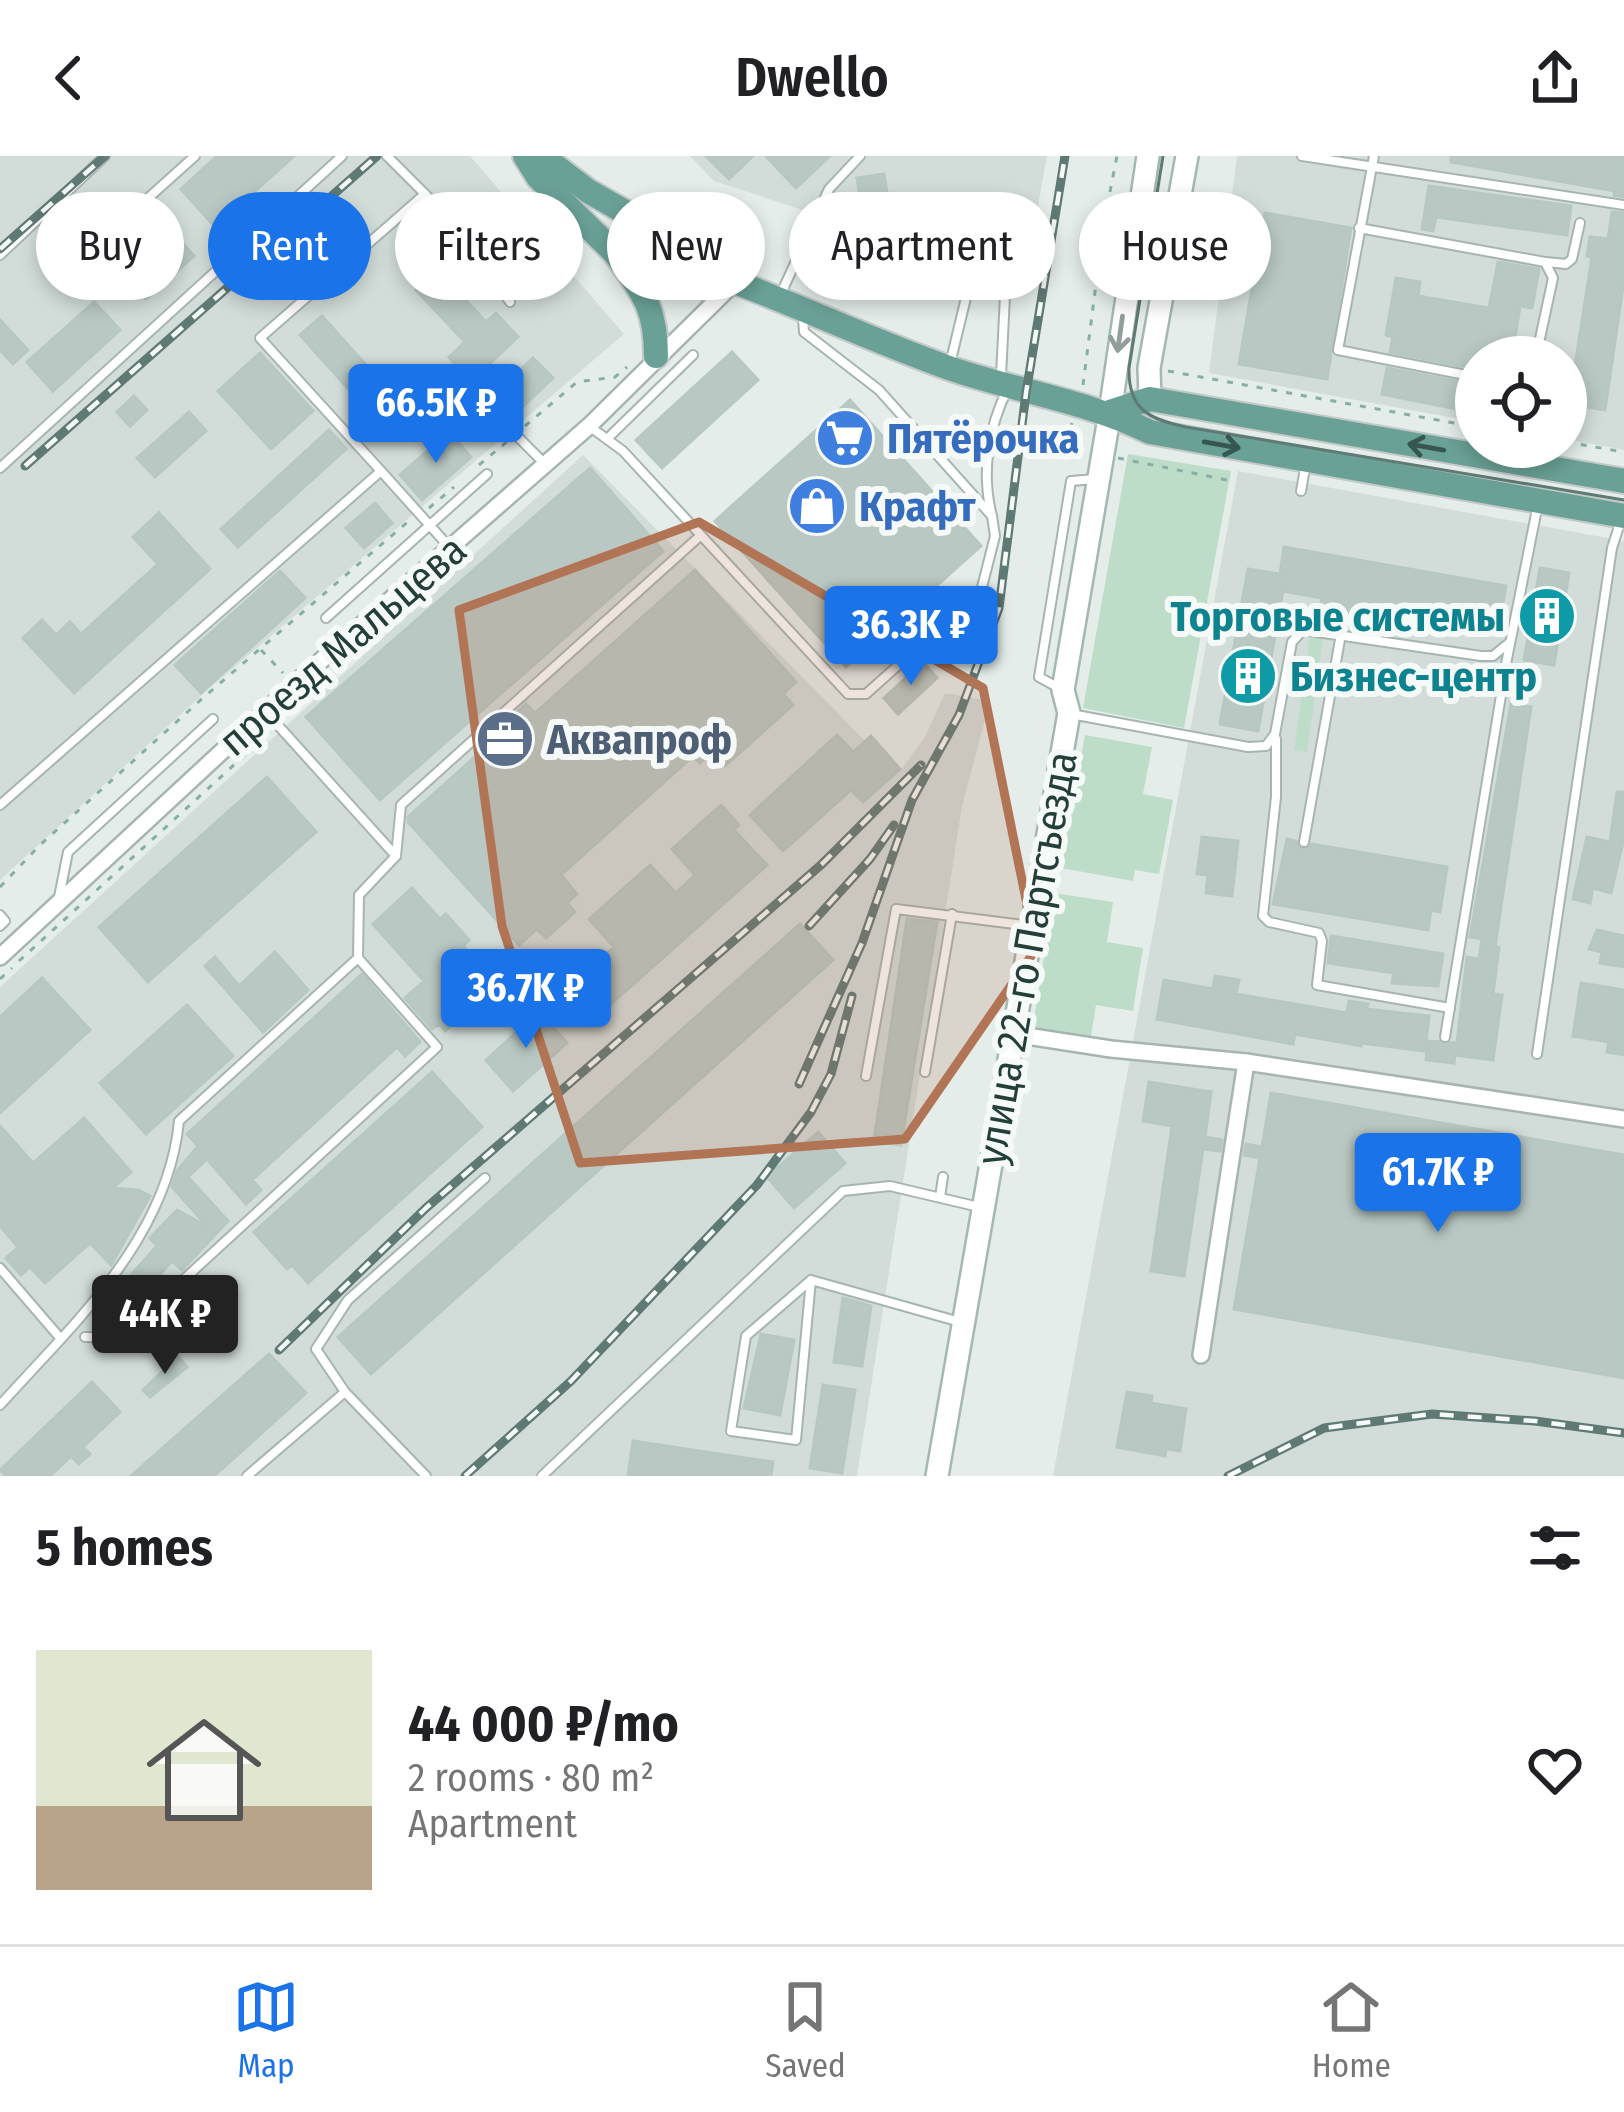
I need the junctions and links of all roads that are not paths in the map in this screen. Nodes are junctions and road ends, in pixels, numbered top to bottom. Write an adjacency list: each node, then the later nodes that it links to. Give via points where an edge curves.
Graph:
1 (105, 156): 20 (lane)
2 (195, 156): 12 (lane)
3 (342, 156): 39 (lane)
4 (387, 156): 13 (lane)
5 (526, 156): 19 (main road, via 538,178)
6 (544, 156): 14 (main road)
7 (860, 156): 25 (lane, via 829,189)
8 (1148, 156): 33 (street, улица 22-го Партсъезда, one-way to 33)
9 (1187, 156): 32 (street)
10 (1302, 156): 11 (lane)
11 (1373, 160): 15 (lane); 18 (lane)
12 (155, 192)
13 (423, 192)
14 (607, 202)
15 (1624, 206)
16 (395, 220): 40 (lane, via 260,338)
17 (1580, 223): 21 (lane, via 1572,259)
18 (1359, 228): 21 (lane); 30 (lane, via 1338,350)
19 (607, 244)
20 (0, 255)
21 (1545, 262): 26 (lane, via 1553,278)
22 (765, 294): 25 (main road)
23 (649, 300): 28 (main road, via 656,322)
24 (715, 300): 28 (street, проезд Мальцева)
25 (790, 304): 29 (main road); 45 (lane, via 804,332 879,390)
26 (1541, 336)
27 (693, 356): 36 (lane)
28 (646, 358): 35 (street, проезд Мальцева)
29 (949, 368): 31 (main road); 31 (lane, via 971,277 998,282 1006,296)
30 (1455, 372)
31 (1005, 385): 33 (main road); 45 (lane, via 984,487)
32 (1150, 400): 33 (main road); 42 (main road, one-way to 32)
33 (1110, 412): 37 (main road, one-way to 37, via 1150,432); 56 (street, улица 22-го Партсъезда, via 1063,690)
34 (500, 419): 38 (lane)
35 (589, 426): 36 (lane); 38 (street, проезд Мальцева)
36 (608, 437): 48 (lane)
37 (1306, 460): 43 (lane); 44 (main road)
38 (546, 465): 49 (street, проезд Мальцева)
39 (0, 468)
40 (381, 471): 47 (lane); 59 (lane)
41 (487, 474): 47 (lane)
42 (1624, 481)
43 (1301, 491)
44 (1538, 503): 46 (main road); 52 (lane)
45 (992, 516): 48 (lane, via 981,591 866,694 848,694)
46 (1623, 516): 72 (lane)
47 (430, 526): 49 (lane); 50 (lane)
48 (700, 536): 61 (lane, via 400,805)
49 (451, 549): 55 (street, проезд Мальцева)
50 (326, 618)
51 (1340, 634): 53 (lane); 58 (lane, via 1303,630 1292,642); 60 (lane)
52 (1511, 640): 53 (lane); 54 (lane)
53 (1492, 656): 54 (lane)
54 (1505, 674): 69 (lane)
55 (265, 711): 61 (lane); 62 (street, проезд Мальцева)
56 (1070, 713): 58 (lane, via 1248,747 1266,746); 66 (street, улица 22-го Партсъезда)
57 (213, 718): 62 (lane, via 68,852)
58 (1276, 730): 69 (lane, via 1263,916 1318,933 1317,985)
59 (0, 805)
60 (1304, 842)
61 (396, 856): 68 (lane, via 359,895)
62 (58, 904): 67 (street, проезд Мальцева)
63 (952, 914): 66 (lane); 74 (lane); 75 (lane, via 896,909)
64 (0, 915): 65 (lane)
65 (0, 926)
66 (1033, 927): 70 (street, улица 22-го Партсъезда)
67 (0, 957)
68 (358, 958): 84 (lane, via 437,1047 120,1338); 85 (lane, via 179,1120 136,1248)
69 (1450, 1008): 71 (lane)
70 (1013, 1034): 73 (street); 80 (street, улица 22-го Партсъезда)
71 (1445, 1037)
72 (1537, 1054)
73 (1246, 1062): 76 (street); 86 (street)
74 (925, 1072)
75 (866, 1076)
76 (1624, 1118)
77 (944, 1177): 79 (lane)
78 (485, 1178): 87 (lane, via 348,1300 316,1349)
79 (940, 1197): 80 (lane); 91 (lane, via 890,1186 843,1192)
80 (980, 1207): 83 (street, улица 22-го Партсъезда)
81 (0, 1268): 85 (lane)
82 (811, 1280): 82 (lane, via 796,1440 731,1432 746,1336); 83 (lane)
83 (962, 1323): 92 (street, улица 22-го Партсъезда)
84 (85, 1337)
85 (62, 1340): 88 (lane)
86 (1201, 1354)
87 (345, 1392): 89 (lane); 90 (lane)
88 (0, 1405)
89 (248, 1476)
90 (426, 1476)
91 (542, 1476)
92 (937, 1476)

